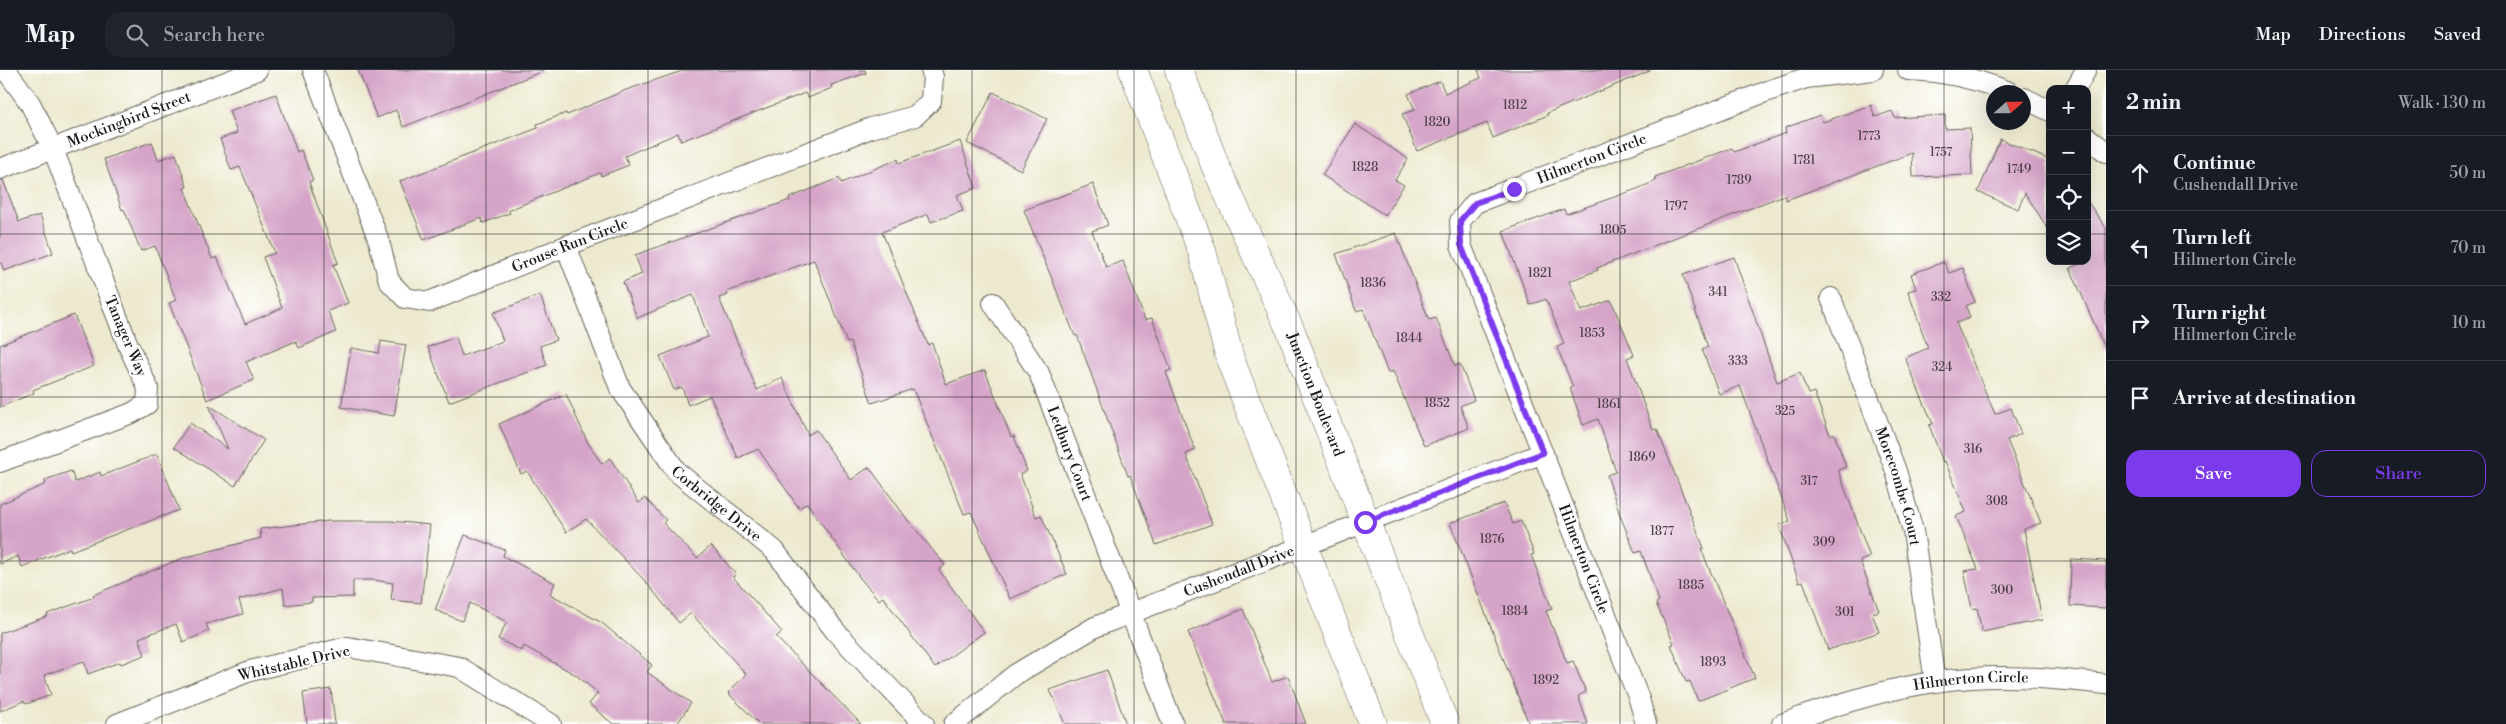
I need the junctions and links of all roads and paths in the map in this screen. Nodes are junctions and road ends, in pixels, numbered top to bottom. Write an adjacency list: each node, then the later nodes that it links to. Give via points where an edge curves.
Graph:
1 (6, 70): 15 (street, via 30,103)
2 (257, 70): 15 (street, Mockingbird Street)
3 (313, 70): 18 (street, Grouse Run Circle, via 379,241 389,281 405,298 429,302)
4 (931, 70): 18 (street, Grouse Run Circle, via 932,101 915,116 871,128)
5 (1133, 70): 24 (main road, via 1202,251 1230,359)
6 (1178, 70): 23 (main road, Junction Boulevard, via 1215,165 1290,329)
7 (1873, 70): 21 (street, Hilmerton Circle, via 1806,78 1475,203 1460,221 1461,245)
8 (1908, 70): 10 (street, via 1949,74)
9 (2086, 70): 11 (street)
10 (1991, 85)
11 (2077, 85)
12 (2031, 102): 13 (street)
13 (2046, 110)
14 (2091, 140): 16 (street)
15 (53, 149): 17 (street, Mockingbird Street); 22 (street, Tanager Way, via 128,345 148,388 147,404 116,420)
16 (2106, 152)
17 (0, 169)
18 (566, 246): 31 (street, Corbridge Drive, via 620,388 677,472 774,550 836,632)
19 (1831, 298): 26 (street, Morecombe Court, via 1896,471 1913,531)
20 (993, 303): 25 (street, Ledbury Court, via 1039,373)
21 (1543, 453): 23 (street, Cushendall Drive); 36 (street, Hilmerton Circle)
22 (0, 462)
23 (1365, 522): 24 (street, Cushendall Drive); 35 (main road, Junction Boulevard)
24 (1302, 547): 25 (street, Cushendall Drive); 34 (main road)
25 (1131, 613): 32 (street, Cushendall Drive, via 1095,627 1016,674); 33 (street, Ledbury Court)
26 (1935, 682): 27 (street, Hilmerton Circle, via 2022,678); 37 (street, Hilmerton Circle, via 1849,702)
27 (2106, 684)
28 (152, 717): 29 (street, Whitstable Drive); 30 (street, Whitstable Drive, via 250,671 348,647 460,667)
29 (117, 724)
30 (551, 724)
31 (924, 724)
32 (954, 724)
33 (1173, 724)
34 (1372, 724)
35 (1445, 724)
36 (1646, 724)
37 (1782, 724)

